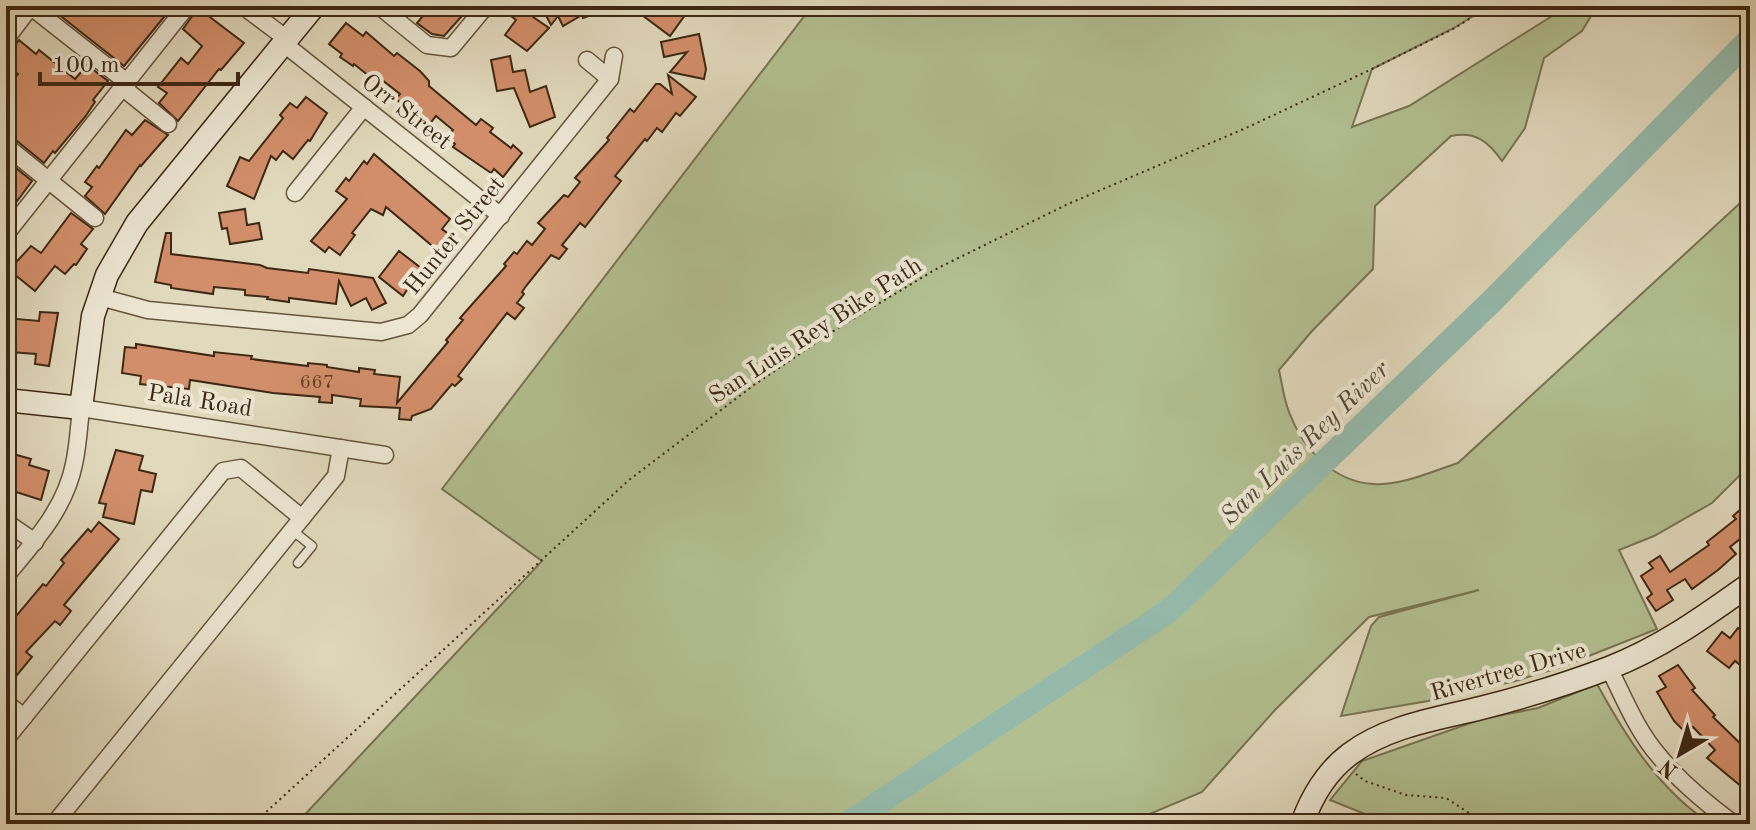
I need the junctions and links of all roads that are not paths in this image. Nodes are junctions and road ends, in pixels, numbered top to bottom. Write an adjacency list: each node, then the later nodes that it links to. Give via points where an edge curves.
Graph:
1 (31, 6): 7 (street); 12 (street)
2 (187, 6): 12 (street)
3 (243, 6): 8 (street, Orr Street)
4 (314, 6): 8 (street)
5 (379, 6): 6 (street, via 427,45 451,48)
6 (486, 6)
7 (6, 39)
8 (285, 41): 13 (street, Orr Street); 21 (street, via 137,223)
9 (614, 56): 11 (street, Hunter Street)
10 (587, 60): 11 (street)
11 (610, 79): 18 (street, Hunter Street)
12 (125, 85): 14 (street); 16 (street)
13 (364, 107): 17 (street); 18 (street, Orr Street)
14 (168, 124)
15 (6, 146): 16 (street)
16 (49, 181): 19 (street); 20 (street)
17 (295, 193)
18 (501, 216): 21 (street, Hunter Street, via 420,315 408,325 381,332 148,310)
19 (95, 218)
20 (6, 234)
21 (100, 297): 23 (street)
22 (6, 400): 23 (street, Pala Road)
23 (81, 408): 24 (street, Pala Road); 28 (street, via 69,482)
24 (341, 448): 25 (street, Pala Road); 27 (street, via 336,476)
25 (385, 455)
26 (6, 522): 28 (street)
27 (297, 524): 29 (lane, via 312,546); 34 (street, via 241,468 223,471); 36 (street)
28 (35, 542): 30 (street)
29 (298, 563)
30 (6, 576)
31 (1747, 591): 32 (street, Rivertree Drive, via 1645,653)
32 (1609, 668): 37 (street, Rivertree Drive, via 1372,740 1333,770); 38 (street, via 1658,756)
33 (6, 703): 34 (street)
34 (24, 717): 35 (street)
35 (6, 739)
36 (54, 824)
37 (1302, 824)
38 (1734, 824)

